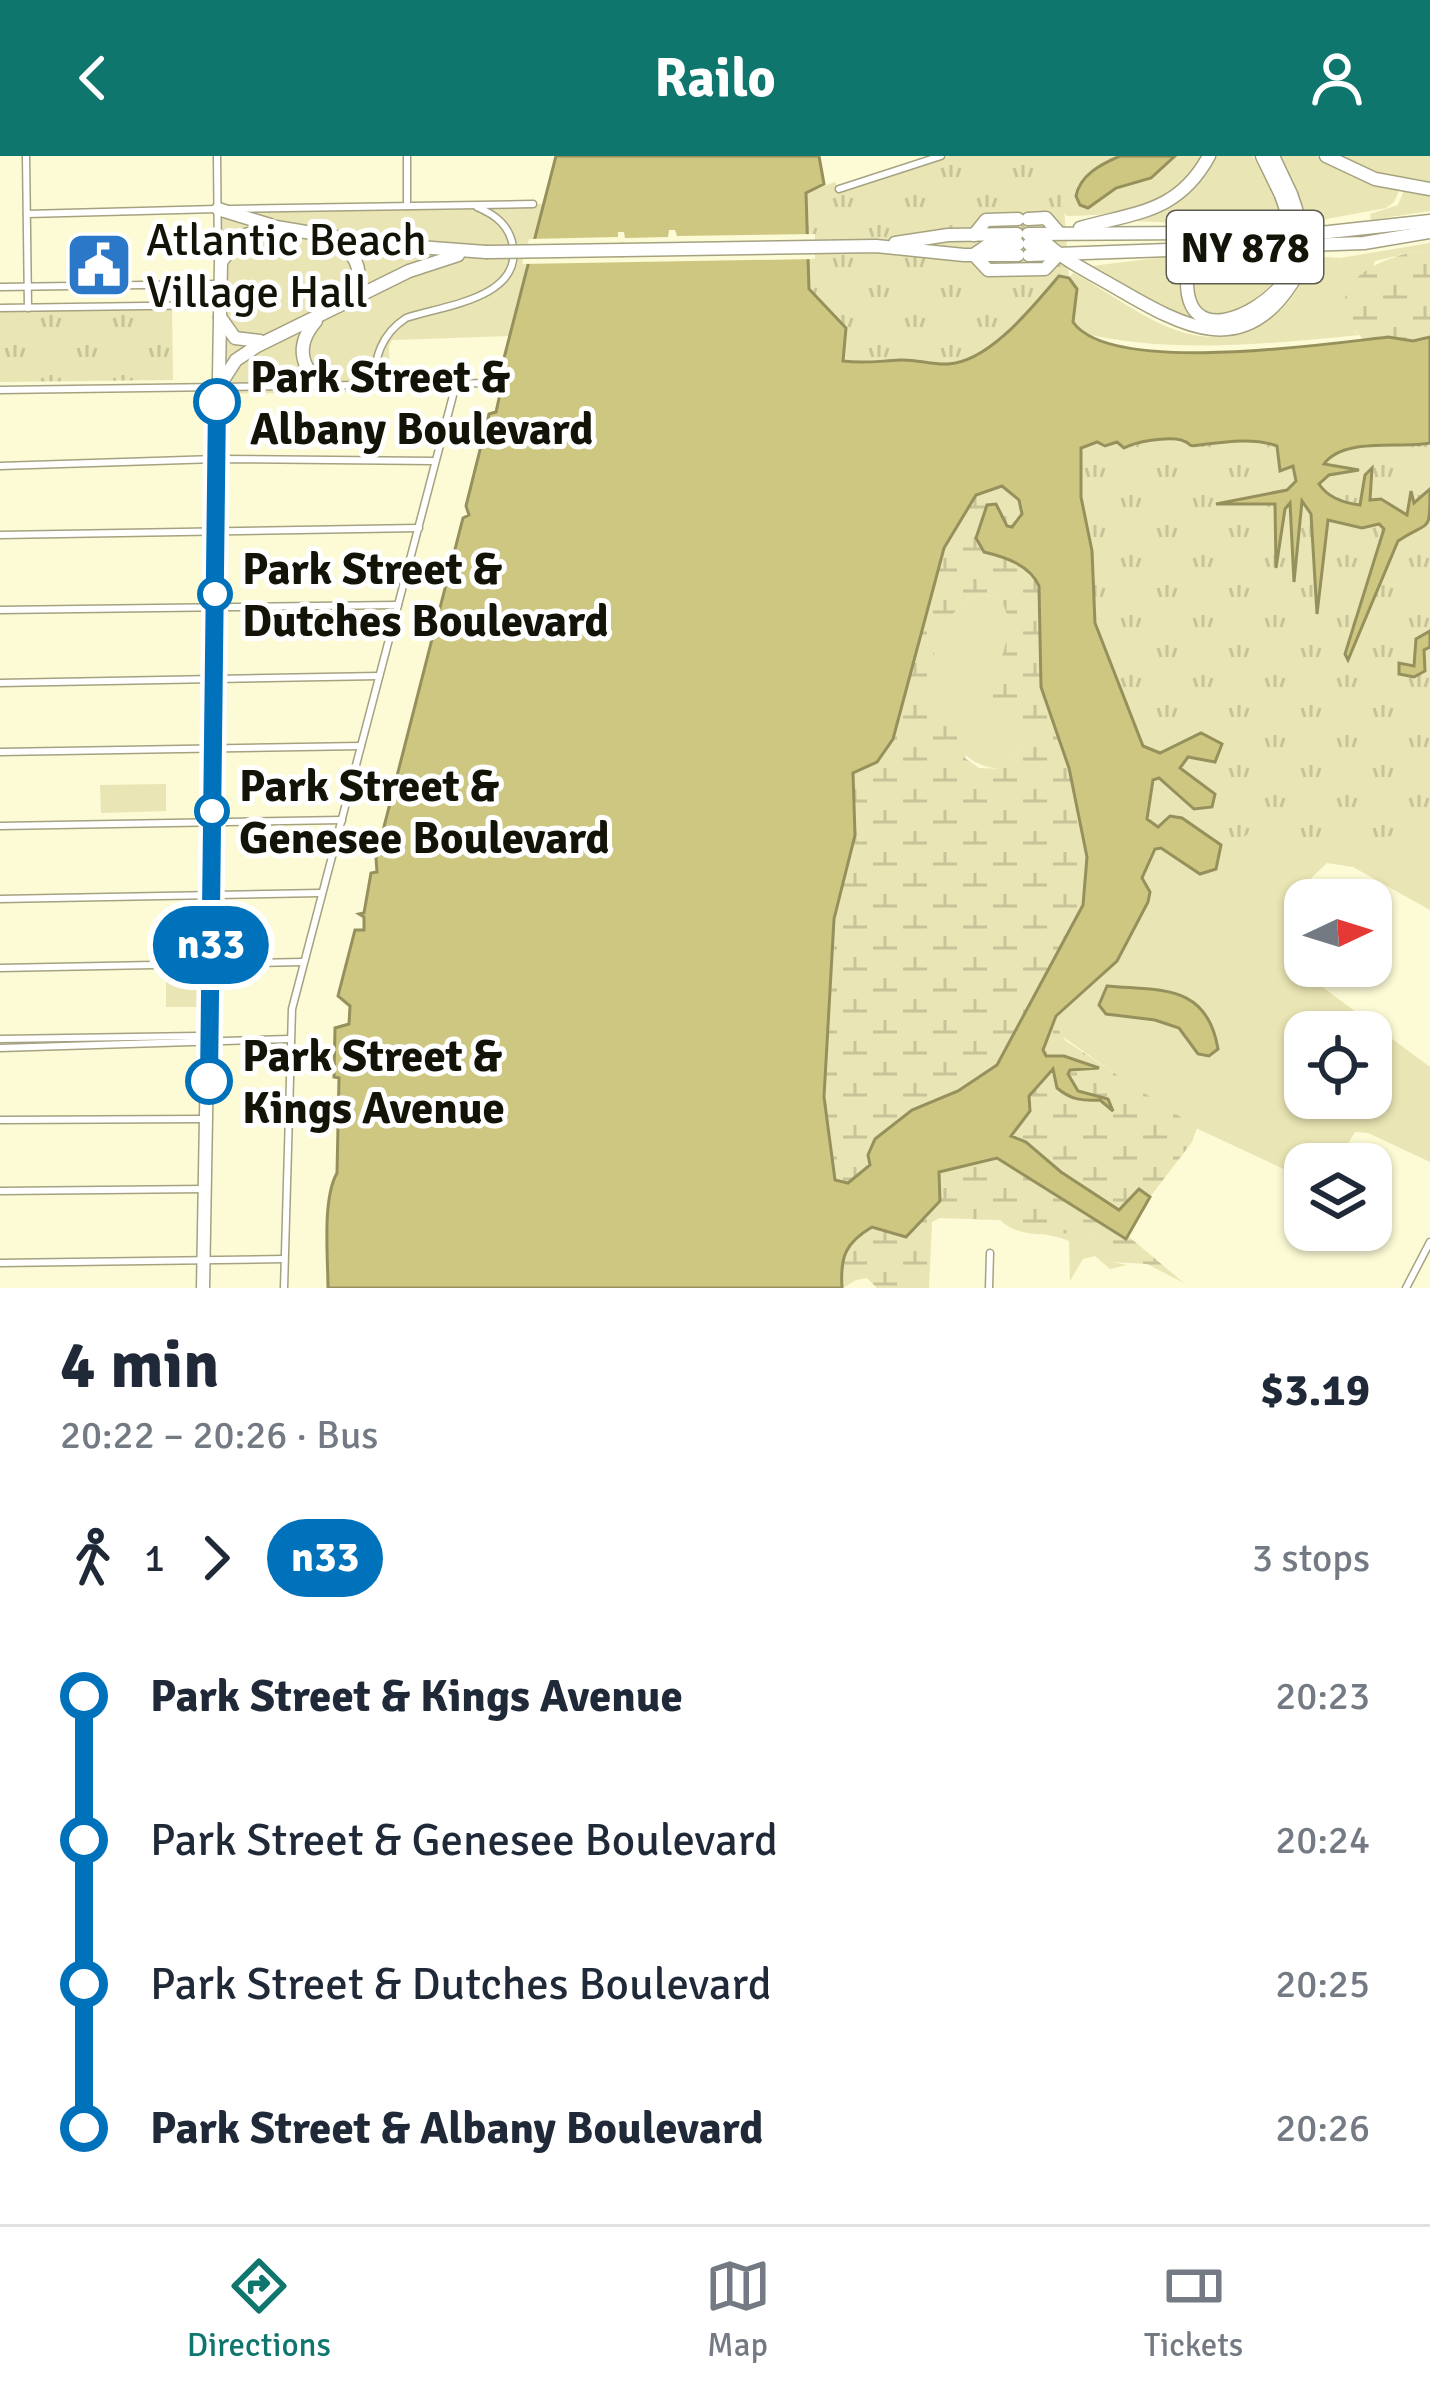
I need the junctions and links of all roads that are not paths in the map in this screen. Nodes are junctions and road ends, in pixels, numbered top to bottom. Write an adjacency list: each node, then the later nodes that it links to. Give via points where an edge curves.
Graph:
1 (26, 156): 14 (street)
2 (217, 156): 13 (street)
3 (406, 156): 12 (street)
4 (941, 156): 9 (street)
5 (1209, 156): 17 (highway, via 1163,205)
6 (1326, 156): 8 (highway, via 1376,179)
7 (1265, 158): 26 (highway, bridge, via 1286,194 1293,240)
8 (1430, 189)
9 (839, 190)
10 (533, 204): 11 (street)
11 (469, 205): 12 (street); 37 (street, via 510,234 514,254 503,282 394,326 377,352)
12 (407, 206): 13 (street)
13 (218, 209): 14 (street); 16 (highway); 25 (street)
14 (27, 214): 28 (street)
15 (1430, 221): 17 (highway, NY 878, via 1329,232)
16 (276, 227): 19 (highway); 25 (highway, via 234,242)
17 (1059, 233): 20 (highway)
18 (1430, 233): 23 (highway, NY 878, via 1364,243); 26 (highway, via 1368,248 1214,258 1192,270 1186,291 1198,312 1220,320 1251,313)
19 (324, 236): 22 (highway); 30 (highway, via 351,252 359,272)
20 (1023, 242): 21 (highway, via 986,220 974,235); 23 (highway); 24 (highway)
21 (876, 246): 22 (highway, bridge); 24 (highway)
22 (469, 252): 30 (highway)
23 (1059, 254): 24 (highway, via 1046,268 988,270); 26 (highway, via 1167,317 1207,330 1256,320 1282,299)
24 (974, 255)
25 (218, 283): 28 (street); 29 (highway)
26 (1287, 283)
27 (0, 287): 28 (street)
28 (28, 287): 32 (street)
29 (218, 304): 32 (street); 34 (highway, via 235,338); 39 (highway)
30 (338, 304): 33 (highway)
31 (0, 308): 32 (street)
32 (28, 308)
33 (323, 313): 34 (highway); 38 (highway, via 301,350 310,371)
34 (277, 336): 39 (highway, via 236,360)
35 (495, 382): 36 (street)
36 (456, 383): 37 (street); 42 (street)
37 (371, 385): 38 (street)
38 (331, 386): 39 (street)
39 (217, 389): 40 (street); 41 (highway)
40 (0, 390)
41 (216, 459): 42 (street); 43 (street); 45 (highway)
42 (436, 461): 44 (street)
43 (0, 466)
44 (419, 528): 45 (street); 47 (street)
45 (215, 530): 46 (street); 48 (highway)
46 (0, 536)
47 (399, 605): 48 (street); 50 (street)
48 (214, 606): 49 (street); 51 (highway)
49 (0, 610)
50 (379, 676): 51 (street); 53 (street)
51 (214, 679): 52 (street); 54 (highway)
52 (0, 682)
53 (361, 746): 54 (street); 56 (street)
54 (213, 748): 55 (street); 57 (highway)
55 (0, 752)
56 (341, 820): 57 (street); 59 (street)
57 (212, 822): 58 (street); 60 (highway)
58 (0, 826)
59 (322, 893): 60 (street); 62 (street)
60 (212, 895): 61 (street); 63 (highway)
61 (0, 899)
62 (304, 962): 63 (street); 65 (street)
63 (211, 965): 64 (street); 66 (highway)
64 (0, 968)
65 (291, 1039): 66 (street); 74 (street)
66 (210, 1041): 67 (street); 68 (highway)
67 (0, 1044)
68 (208, 1119): 69 (street); 70 (highway)
69 (0, 1120)
70 (206, 1189): 71 (street); 75 (highway)
71 (0, 1191)
72 (1430, 1242): 80 (street)
73 (990, 1253): 79 (street)
74 (285, 1259): 75 (street); 78 (street)
75 (204, 1261): 76 (street); 77 (highway)
76 (0, 1263)
77 (203, 1288)
78 (284, 1288)
79 (989, 1288)
80 (1406, 1288)

